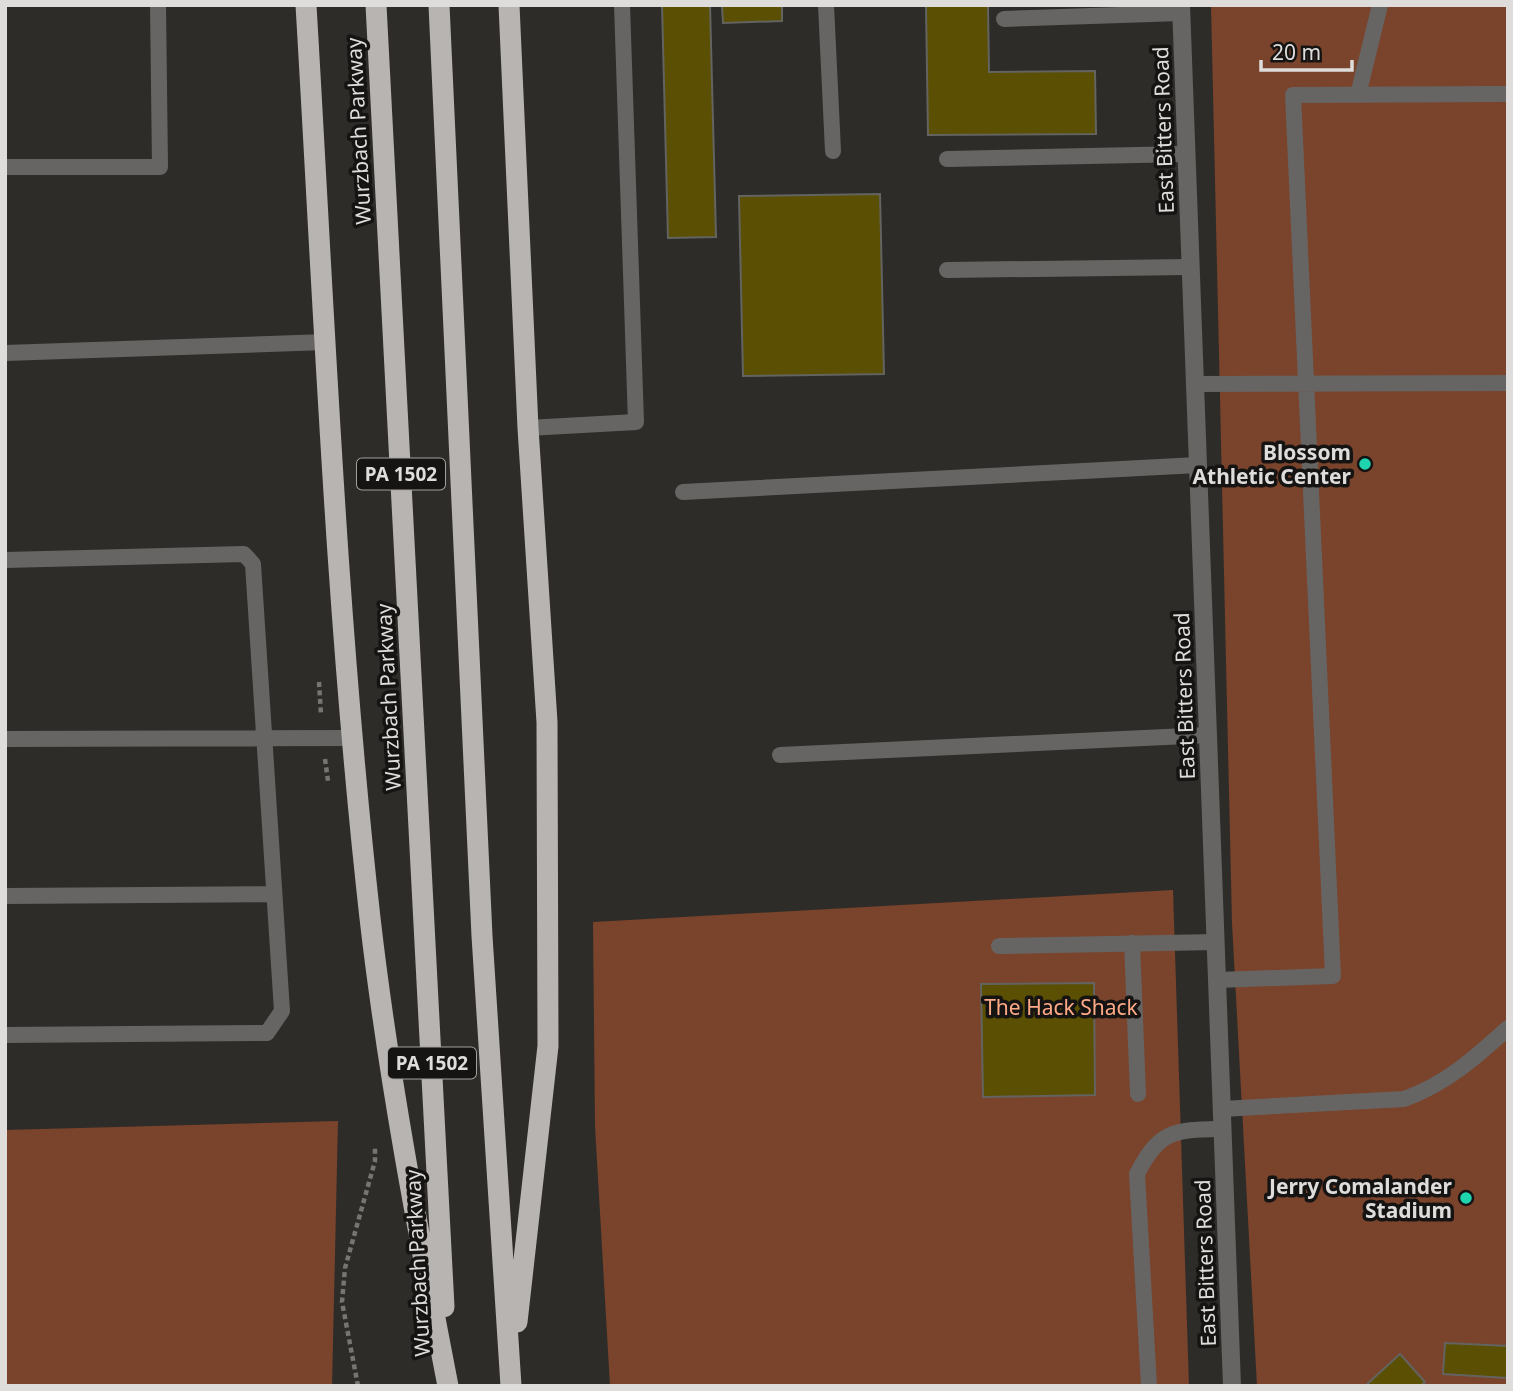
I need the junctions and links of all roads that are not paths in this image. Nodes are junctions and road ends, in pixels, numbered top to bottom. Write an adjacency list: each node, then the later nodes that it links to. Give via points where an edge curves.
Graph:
1 (158, 5): 16 (lane, via 159,167)
2 (306, 5): 19 (highway)
3 (376, 5): 45 (highway, Wurzbach Parkway / PA 1502)
4 (439, 5): 44 (highway, PA 1502, via 482,936)
5 (509, 5): 24 (highway)
6 (622, 5): 24 (lane, via 636,422)
7 (826, 5): 13 (lane)
8 (1380, 5): 12 (lane)
9 (1181, 9): 10 (lane); 14 (street, East Bitters Road)
10 (1004, 19)
11 (1508, 94): 12 (lane)
12 (1358, 95): 23 (lane, via 1293,95)
13 (833, 151)
14 (1186, 154): 15 (lane); 17 (street, East Bitters Road)
15 (947, 159)
16 (5, 167)
17 (1190, 267): 18 (lane); 22 (street, East Bitters Road)
18 (947, 270)
19 (326, 342): 20 (lane); 29 (highway)
20 (5, 353)
21 (1508, 383): 23 (lane)
22 (1195, 384): 23 (lane); 25 (street, East Bitters Road)
23 (1306, 384): 38 (lane, via 1333,976)
24 (528, 428): 44 (highway, via 547,722 548,1046)
25 (1198, 465): 26 (lane); 28 (street, East Bitters Road)
26 (683, 492)
27 (5, 560): 31 (lane, via 244,554 253,564)
28 (1208, 735): 32 (lane); 35 (street, East Bitters Road)
29 (352, 738): 31 (lane); 45 (highway, via 371,921 409,1185)
30 (5, 739): 31 (lane)
31 (263, 739): 33 (lane)
32 (780, 755)
33 (274, 894): 34 (lane); 40 (lane, via 282,1011 267,1034)
34 (5, 896)
35 (1216, 942): 36 (lane); 38 (street, East Bitters Road)
36 (1132, 943): 37 (lane); 41 (lane)
37 (999, 946)
38 (1217, 980): 42 (street, East Bitters Road)
39 (1508, 1028): 42 (lane, via 1464,1068 1432,1089 1404,1099)
40 (5, 1035)
41 (1138, 1094)
42 (1222, 1109): 43 (street, East Bitters Road)
43 (1223, 1129): 46 (lane, via 1180,1130 1151,1147 1137,1174); 47 (street, East Bitters Road)
44 (511, 1381)
45 (449, 1386)
46 (1149, 1386)
47 (1232, 1386)

